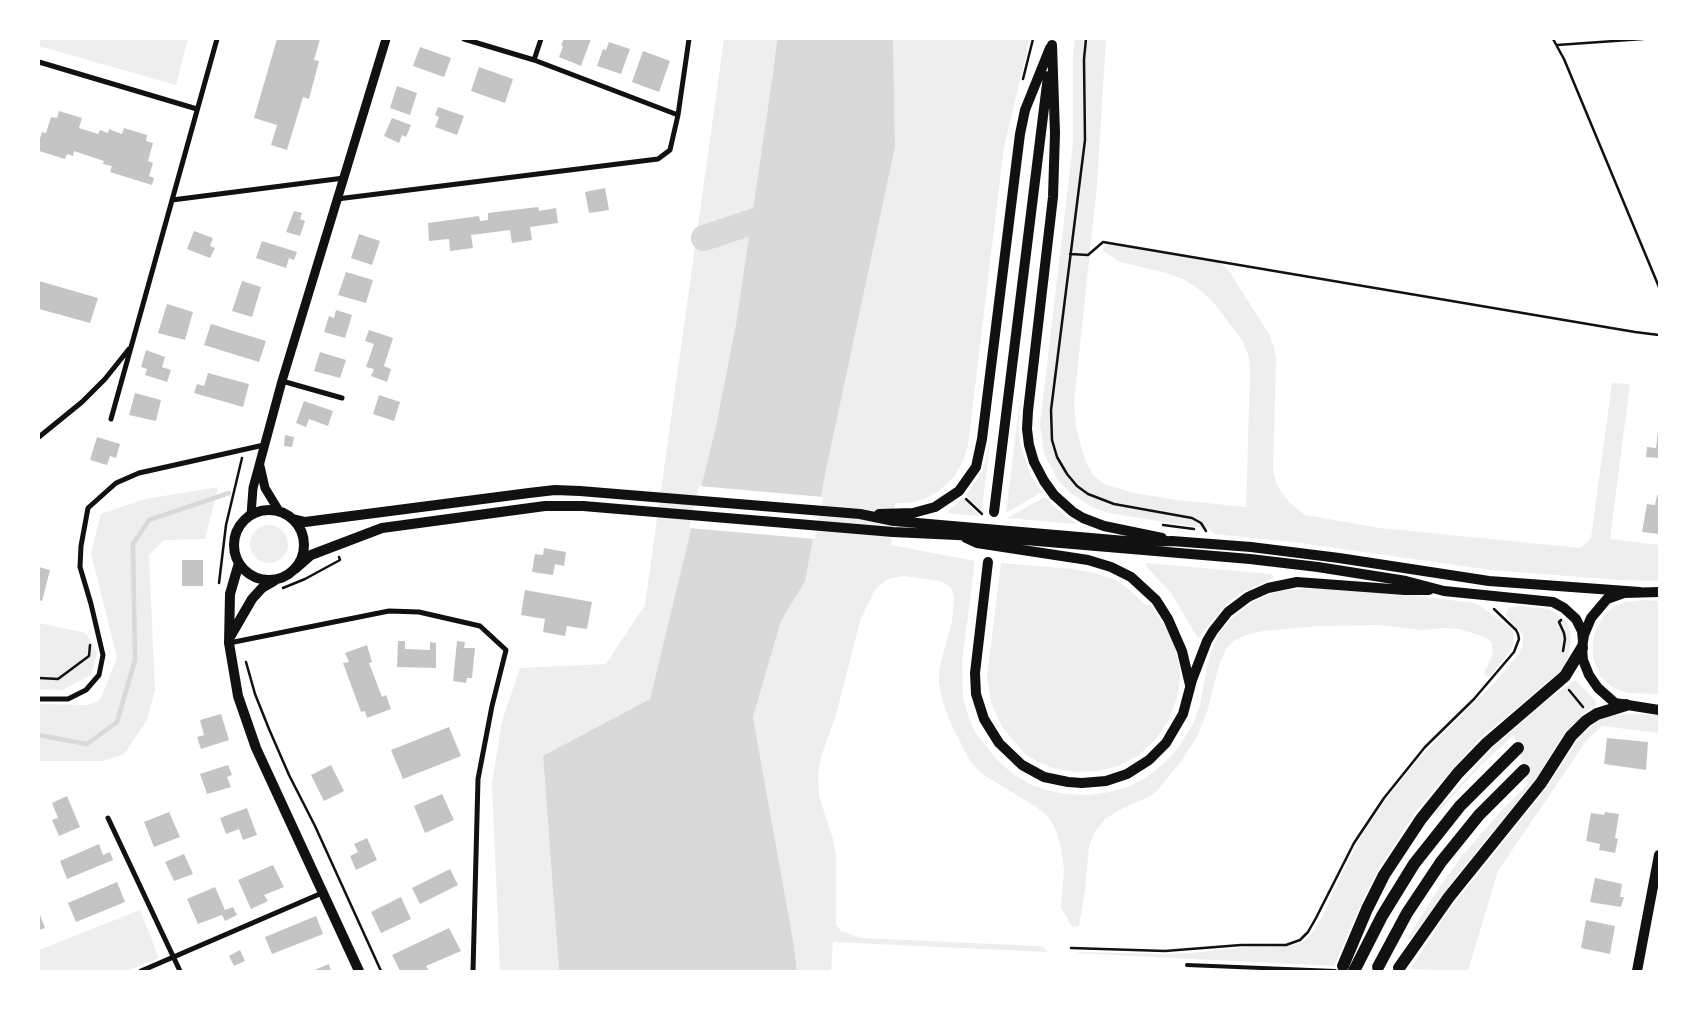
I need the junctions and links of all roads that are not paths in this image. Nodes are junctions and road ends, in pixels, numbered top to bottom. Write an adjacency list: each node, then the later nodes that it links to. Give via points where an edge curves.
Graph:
1 (217, 39): 9 (street)
2 (386, 39): 11 (street)
3 (464, 39): 7 (street)
4 (541, 39): 7 (street)
5 (689, 39): 10 (street)
6 (1052, 42): 22 (main road); 24 (main road, via 1025,110 1022,126 976,467 959,491 943,503 928,510); 28 (main road, via 1053,197 1027,422 1031,454 1051,491 1083,518 1115,529)
7 (534, 60): 10 (street)
8 (39, 62): 9 (street)
9 (197, 109): 13 (street)
10 (678, 115): 12 (street, via 670,150 658,159)
11 (344, 178): 12 (street); 13 (street)
12 (337, 199): 15 (street)
13 (172, 200): 14 (street)
14 (131, 346): 17 (street); 18 (street, via 82,402)
15 (282, 381): 16 (street); 19 (street)
16 (342, 398)
17 (111, 419)
18 (39, 437)
19 (264, 445): 20 (street); 39 (street, via 139,473 116,483 88,508 80,567 103,655 99,675 86,690 68,699)
20 (260, 463): 21 (street, via 265,488); 23 (street, via 253,488)
21 (279, 511): 23 (main road, via 265,510); 25 (main road)
22 (990, 514)
23 (252, 515): 30 (main road, via 243,522 234,541)
24 (894, 517): 25 (main road, via 580,490 548,491 305,522); 26 (main road)
25 (292, 518): 31 (main road, via 301,530 304,543 302,557)
26 (978, 535): 27 (main road); 27 (main road); 31 (main road, via 893,532 627,509 545,506 394,525 311,555)
27 (1004, 538): 28 (main road); 33 (main road, via 1283,563 1397,579); 38 (main road, via 1099,563 1121,571 1140,584 1156,600 1174,629)
28 (1177, 541): 34 (main road, via 1310,554 1488,581)
29 (988, 562): 38 (main road, via 975,661 976,694 984,719 999,743 1033,772 1055,780 1082,783 1106,781 1133,771 1149,760 1173,734 1183,714)
30 (239, 563): 32 (main road, via 249,574 264,580); 36 (main road, via 230,594)
31 (295, 569): 32 (main road)
32 (279, 579): 36 (main road, via 262,588 252,599)
33 (1444, 591): 37 (main road, via 1557,604 1576,619 1582,631); 38 (main road, via 1305,582 1268,588 1242,601 1220,621 1201,653)
34 (1640, 592): 35 (main road); 37 (main road, via 1607,599 1591,618)
35 (1658, 592)
36 (229, 640): 46 (main road, via 238,696 256,748); 55 (street, via 389,611 419,612 480,626 506,650 478,779)
37 (1583, 644): 40 (main road, via 1583,660 1589,676 1615,703); 51 (highway, via 1566,676 1487,743 1420,819 1384,875 1364,916)
38 (1190, 686)
39 (39, 699)
40 (1626, 705): 41 (main road); 50 (highway, via 1596,714 1571,736 1541,783 1448,897)
41 (1659, 710)
42 (1518, 748): 51 (highway, via 1466,800 1414,864)
43 (1524, 770): 49 (highway, via 1484,809 1441,862 1407,913)
44 (108, 818): 47 (street)
45 (1659, 855): 57 (main road)
46 (322, 893): 47 (street); 54 (main road)
47 (174, 958): 52 (street); 53 (street)
48 (1187, 965): 56 (lane)
49 (1378, 967)
50 (1399, 968)
51 (1344, 970): 56 (lane)
52 (141, 971)
53 (180, 971)
54 (359, 971)
55 (472, 971)
56 (1330, 971)
57 (1637, 971)

